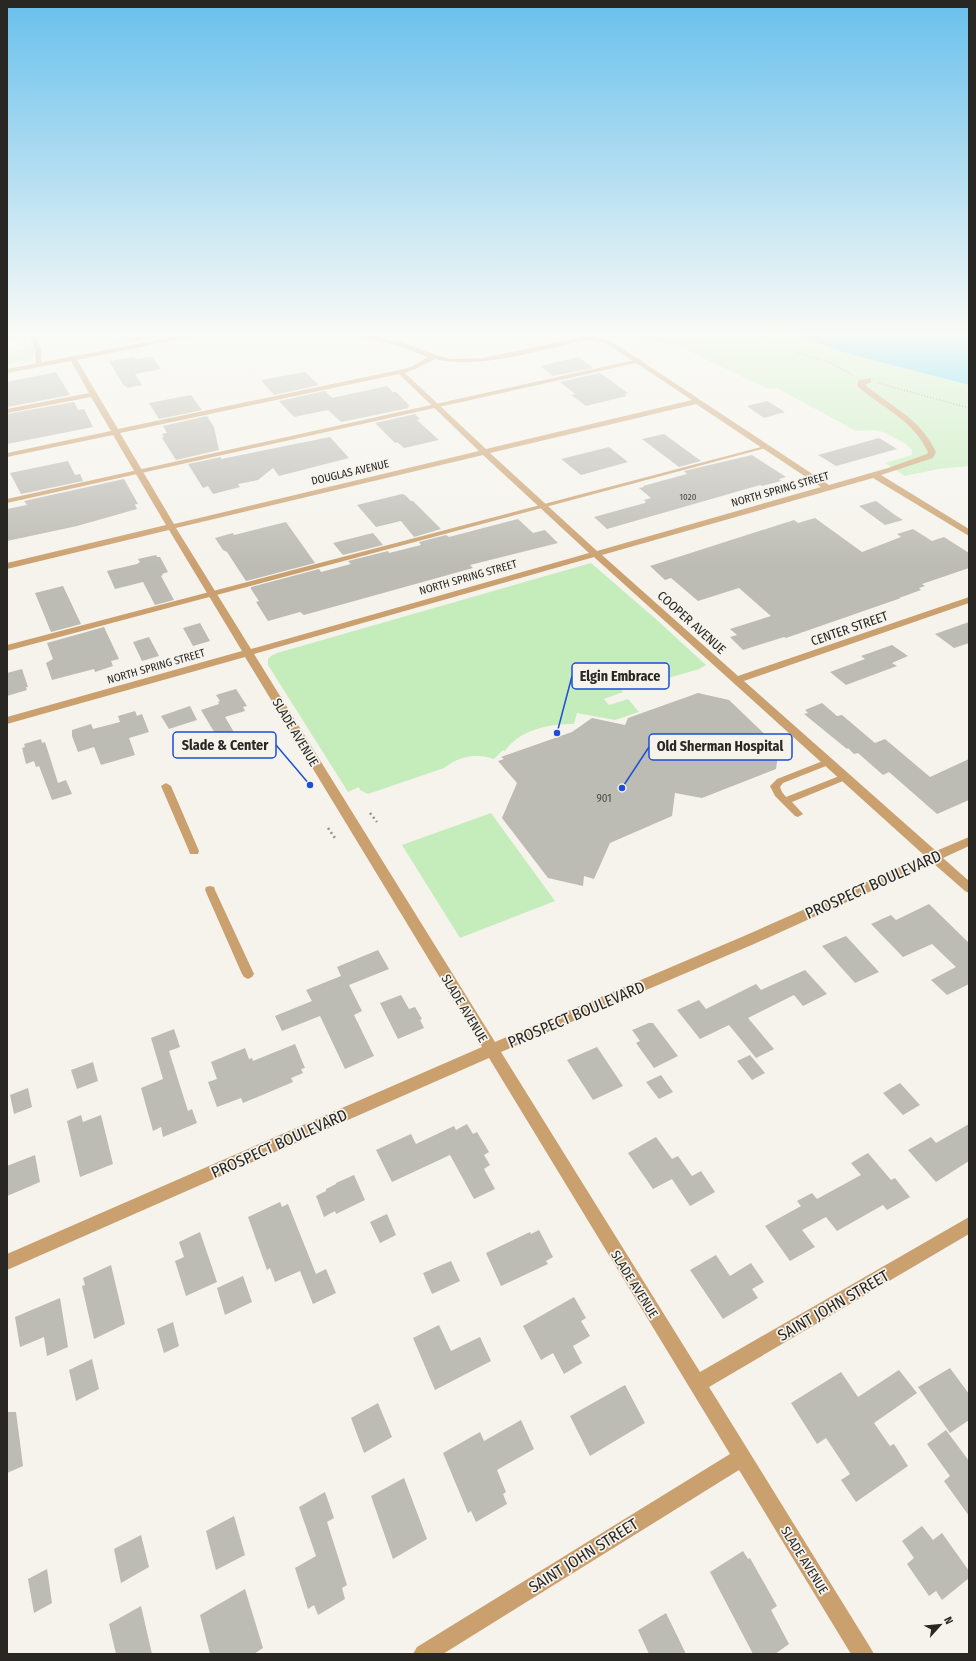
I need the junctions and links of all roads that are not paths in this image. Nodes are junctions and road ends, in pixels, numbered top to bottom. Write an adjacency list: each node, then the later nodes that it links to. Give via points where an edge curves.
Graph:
1 (103, 410): 8 (street, SLADE AVENUE)
2 (222, 410): 8 (street)
3 (420, 410): 12 (lane)
4 (440, 410): 10 (street, COOPER AVENUE)
5 (662, 410): 10 (street, DOUGLAS AVENUE)
6 (711, 410): 9 (street)
7 (893, 410): 13 (street, NORTH SPRING STREET, via 918,429 932,452 924,459)
8 (116, 432): 11 (street); 12 (street, SLADE AVENUE)
9 (767, 447): 14 (street); 16 (lane)
10 (484, 452): 16 (street, COOPER AVENUE); 17 (street, DOUGLAS AVENUE)
11 (7, 455)
12 (139, 472): 15 (lane); 17 (street, SLADE AVENUE)
13 (875, 475): 14 (street, NORTH SPRING STREET); 18 (street)
14 (828, 488): 19 (street, NORTH SPRING STREET)
15 (7, 501)
16 (542, 506): 19 (street, COOPER AVENUE); 21 (lane)
17 (171, 527): 20 (street, DOUGLAS AVENUE); 21 (street, SLADE AVENUE)
18 (969, 533)
19 (596, 554): 24 (street, NORTH SPRING STREET); 25 (street, COOPER AVENUE)
20 (7, 566)
21 (212, 594): 23 (lane); 24 (street, SLADE AVENUE)
22 (969, 600): 25 (street, CENTER STREET)
23 (7, 648)
24 (248, 652): 26 (street, NORTH SPRING STREET); 38 (street, SLADE AVENUE)
25 (737, 680): 27 (street, COOPER AVENUE)
26 (7, 721)
27 (828, 762): 28 (street, COOPER AVENUE); 30 (lane, via 780,781 775,786)
28 (844, 777): 30 (lane); 34 (street, COOPER AVENUE)
29 (166, 786): 33 (lane)
30 (785, 801): 31 (lane)
31 (798, 814)
32 (969, 841): 34 (street, PROSPECT BOULEVARD)
33 (194, 851)
34 (934, 857): 35 (street, COOPER AVENUE); 38 (street, PROSPECT BOULEVARD, via 749,940)
35 (969, 888)
36 (210, 890): 37 (lane)
37 (248, 974)
38 (491, 1050): 40 (street, PROSPECT BOULEVARD); 41 (street, SLADE AVENUE)
39 (969, 1225): 41 (street, SAINT JOHN STREET)
40 (7, 1262)
41 (697, 1384): 42 (street, SLADE AVENUE)
42 (742, 1457): 43 (street, SAINT JOHN STREET); 44 (street, SLADE AVENUE)
43 (424, 1654)
44 (863, 1654)

